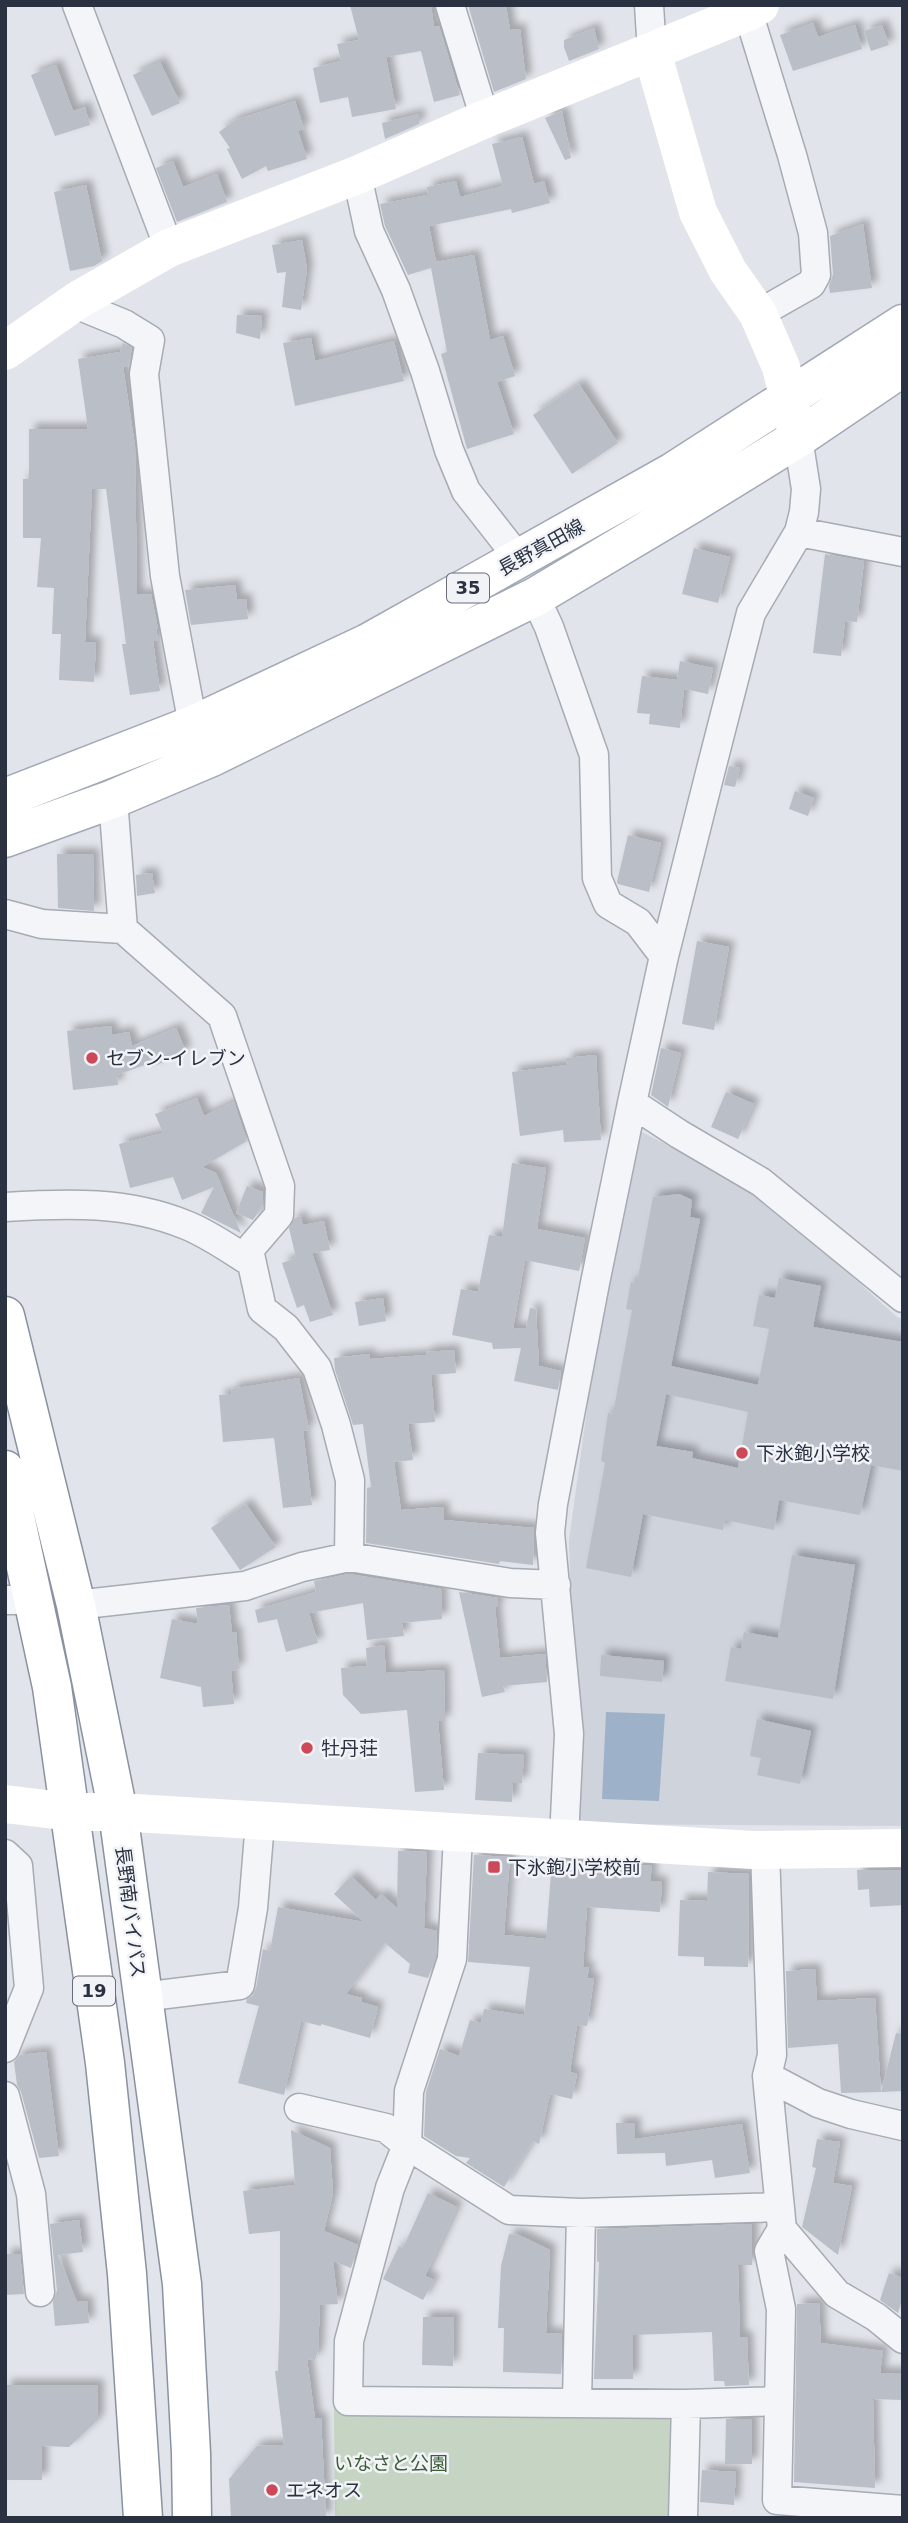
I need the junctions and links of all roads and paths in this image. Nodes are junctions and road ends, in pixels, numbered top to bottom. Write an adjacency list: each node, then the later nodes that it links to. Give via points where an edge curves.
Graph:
1 (77, 5): 8 (street)
2 (450, 5): 6 (street)
3 (649, 5): 5 (street)
4 (754, 9): 5 (main road); 10 (street, via 809,220 816,275 811,284)
5 (652, 52): 6 (main road); 10 (main road, via 698,212 728,271)
6 (485, 119): 7 (main road)
7 (357, 175): 8 (main road); 18 (street, via 369,231 396,290 466,491)
8 (169, 248): 9 (main road)
9 (78, 300): 12 (main road); 20 (street, via 85,308 150,340 145,374 163,563)
10 (758, 314): 14 (main road)
11 (903, 324): 14 (main road, 長野真田線 / 35)
12 (5, 351)
13 (903, 368): 15 (main road, 長野真田線 / 35)
14 (788, 396): 15 (main road); 18 (main road, 長野真田線 / 35, via 673,472)
15 (798, 438): 16 (street, via 806,489); 19 (main road, 長野真田線 / 35)
16 (799, 532): 17 (street); 26 (street, via 751,613)
17 (903, 552)
18 (520, 560): 20 (main road, 長野真田線 / 35, via 368,643)
19 (536, 597): 22 (main road, 長野真田線 / 35, via 212,757); 26 (street, via 594,755 597,878 608,904 638,922)
20 (193, 725): 21 (main road, 長野真田線 / 35)
21 (5, 797)
22 (113, 799): 23 (main road, 長野真田線 / 35); 25 (street)
23 (5, 838)
24 (5, 914): 25 (street, via 42,924)
25 (123, 929): 29 (street, via 222,1016 280,1186 279,1215 249,1250)
26 (664, 956): 27 (street)
27 (632, 1103): 30 (street, via 761,1181); 34 (street, via 553,1504 550,1533)
28 (5, 1207): 29 (street, via 66,1203 148,1211 189,1226)
29 (252, 1263): 33 (street, via 262,1309 286,1328 317,1368 350,1480)
30 (903, 1298)
31 (5, 1316): 36 (main road, 長野南バイパス / 19)
32 (5, 1470): 35 (main road, 19, via 14,1503)
33 (349, 1557): 34 (street, via 510,1583); 36 (street, via 245,1586)
34 (556, 1585): 42 (street, via 569,1734)
35 (19, 1600): 38 (main road, 19, via 52,1687)
36 (76, 1605): 39 (main road, 長野南バイパス / 19)
37 (5, 1804): 38 (main road)
38 (71, 1812): 39 (main road); 61 (main road, 19, via 105,2063 127,2274)
39 (118, 1812): 40 (main road); 46 (main road, 長野南バイパス / 19)
40 (260, 1822): 41 (main road); 46 (street, via 253,1908 240,1985)
41 (458, 1834): 42 (main road); 52 (street, via 452,1959 409,2091)
42 (564, 1839): 44 (main road)
43 (903, 1848): 44 (main road)
44 (765, 1850): 48 (street, via 772,2055)
45 (5, 1854): 47 (street, via 18,1866 29,1988)
46 (142, 1997): 62 (main road, 長野南バイパス / 19, via 182,2284)
47 (5, 2048)
48 (767, 2076): 51 (street, via 818,2103); 54 (street)
49 (5, 2096): 55 (street, via 32,2194)
50 (299, 2108): 52 (street, via 386,2128)
51 (903, 2126)
52 (407, 2145): 53 (street, via 509,2210); 57 (street, via 390,2188 349,2340 348,2401)
53 (582, 2213): 54 (street); 57 (street)
54 (780, 2218): 56 (street, via 837,2294); 58 (street, via 769,2251 781,2309)
55 (40, 2292)
56 (903, 2339)
57 (577, 2401): 59 (street)
58 (779, 2401): 59 (street); 60 (street, via 777,2500)
59 (686, 2404): 63 (street)
60 (903, 2510)
61 (143, 2518)
62 (192, 2518)
63 (683, 2518)

